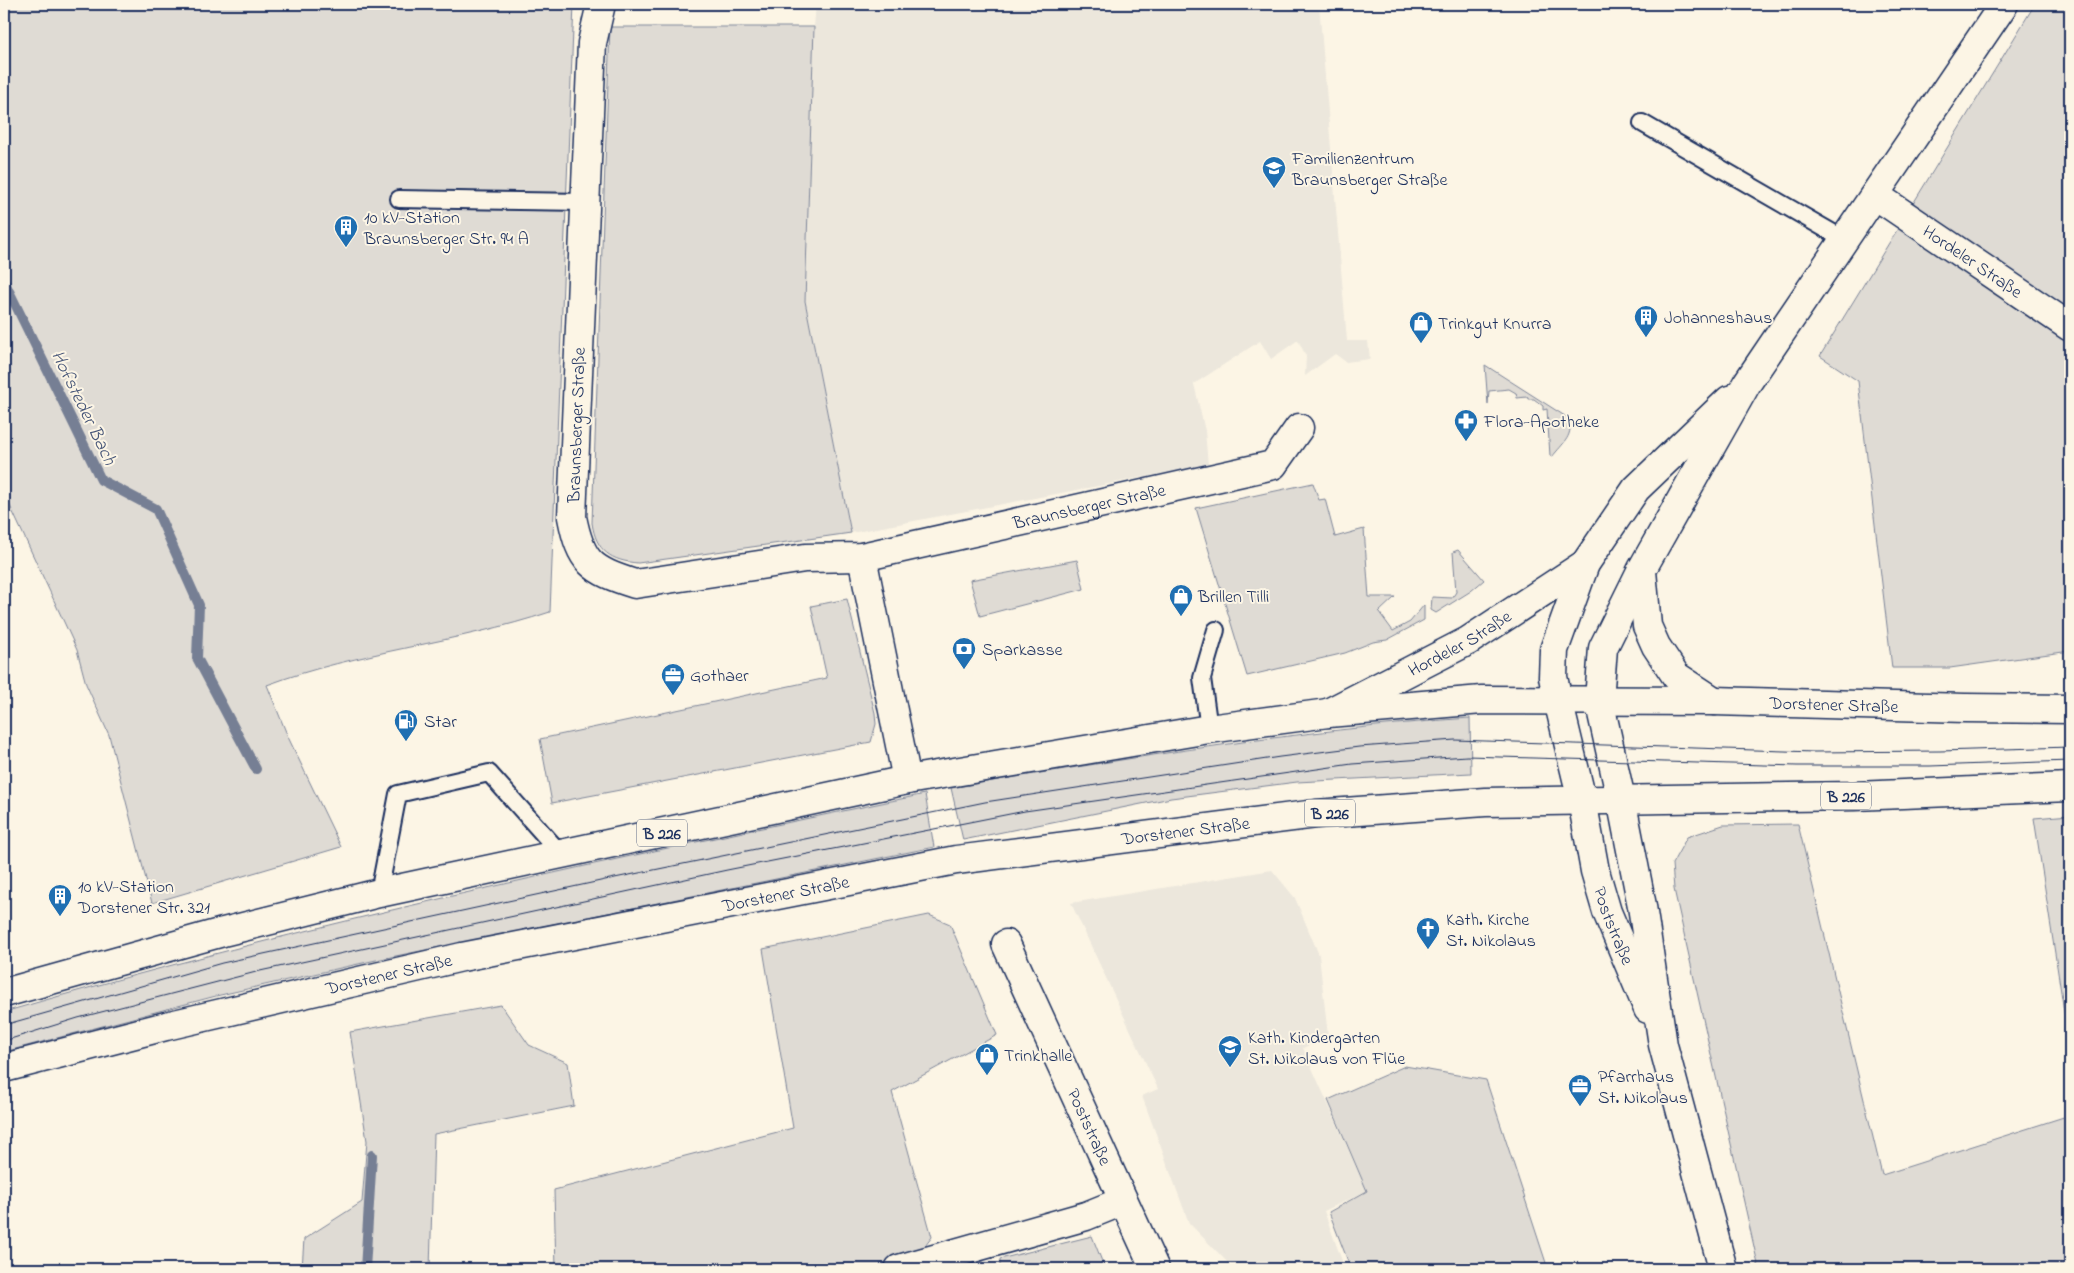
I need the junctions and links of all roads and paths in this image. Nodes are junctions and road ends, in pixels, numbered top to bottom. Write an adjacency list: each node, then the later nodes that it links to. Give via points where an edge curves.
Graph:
1 (602, 4): 6 (street, Braunsberger Straße, via 592,43)
2 (2004, 4): 4 (street, Hordeler Straße)
3 (1642, 123): 7 (lane)
4 (1875, 195): 7 (street, Hordeler Straße); 8 (street, Hordeler Straße)
5 (399, 199): 6 (lane)
6 (585, 202): 11 (street, Braunsberger Straße, via 572,517 576,542 590,565 635,584 805,558)
7 (1844, 240): 9 (street, Hordeler Straße)
8 (2070, 327)
9 (1747, 383): 12 (street, Hordeler Straße, via 1636,489); 13 (street, Hordeler Straße)
10 (1299, 428): 11 (street, Braunsberger Straße, via 1273,465)
11 (862, 557): 21 (street)
12 (1585, 564): 15 (street, Hordeler Straße, via 1554,650 1553,677); 19 (street, Hordeler Straße, via 1468,641)
13 (1642, 569): 16 (street, Hordeler Straße, via 1603,648); 17 (street, via 1648,626 1656,646 1676,676)
14 (1216, 630): 20 (lane, via 1202,678)
15 (1558, 700): 16 (street, Dorstener Straße / B 226); 19 (street, Dorstener Straße / B 226, via 1482,700); 24 (street)
16 (1599, 700): 17 (street, Dorstener Straße / B 226); 23 (street)
17 (1714, 701): 18 (street, Dorstener Straße / B 226)
18 (2070, 709)
19 (1328, 713): 20 (street, Dorstener Straße / B 226)
20 (1209, 729): 21 (street, Dorstener Straße / B 226)
21 (907, 780): 25 (street, Dorstener Straße / B 226)
22 (2070, 787): 23 (street, Dorstener Straße / B 226, via 1855,796)
23 (1621, 799): 24 (street, Dorstener Straße / B 226); 29 (street, Poststraße, via 1642,906)
24 (1582, 800): 29 (street, Poststraße, via 1595,871 1607,912); 30 (street, Dorstener Straße / B 226, via 1485,802 1316,814 956,860 462,957 166,1026)
25 (561, 854): 26 (street, Dorstener Straße / B 226); 26 (lane, via 489,773 398,794)
26 (379, 893): 28 (street, Dorstener Straße / B 226, via 223,932)
27 (1006, 944): 31 (street, Poststraße)
28 (4, 993)
29 (1663, 1045): 34 (street, Poststraße)
30 (4, 1068)
31 (1123, 1201): 32 (street, via 1086,1216); 33 (street, Poststraße)
32 (899, 1269)
33 (1154, 1269)
34 (1722, 1269)

